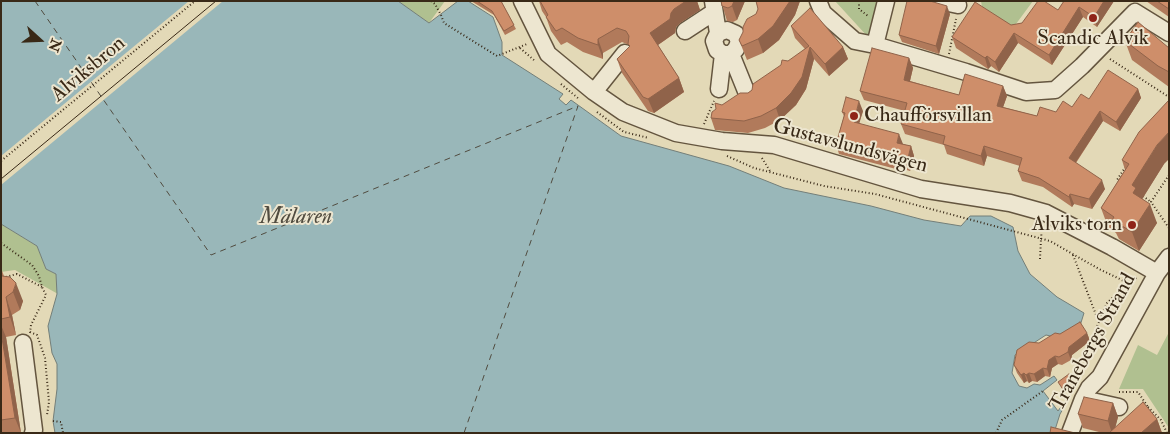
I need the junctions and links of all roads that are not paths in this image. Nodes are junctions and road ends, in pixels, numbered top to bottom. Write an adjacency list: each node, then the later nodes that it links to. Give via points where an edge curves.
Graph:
1 (522, 1): 13 (street, Gustavslundsvägen, via 548,54)
2 (818, 1): 10 (street, via 822,13 855,41)
3 (886, 1): 10 (street)
4 (939, 1): 5 (street)
5 (958, 5)
6 (714, 7): 7 (street); 8 (street)
7 (685, 31)
8 (718, 33): 12 (street, via 714,41 717,50); 12 (street, via 741,29 736,50)
9 (1169, 33): 10 (street, via 1135,12 1055,90 1026,92)
10 (875, 45)
11 (624, 53): 13 (street)
12 (727, 54): 14 (street); 15 (street)
13 (594, 92): 17 (street, Gustavslundsvägen, via 623,112 676,133 774,146 921,189 1010,203 1046,213)
14 (719, 96)
15 (748, 96)
16 (1169, 256): 17 (street)
17 (1153, 271): 19 (street, Tranebergs Strand, via 1100,377)
18 (23, 343): 21 (street)
19 (1086, 394): 20 (street); 22 (street, Tranebergs Strand)
20 (1119, 407)
21 (33, 433)
22 (1070, 433)

